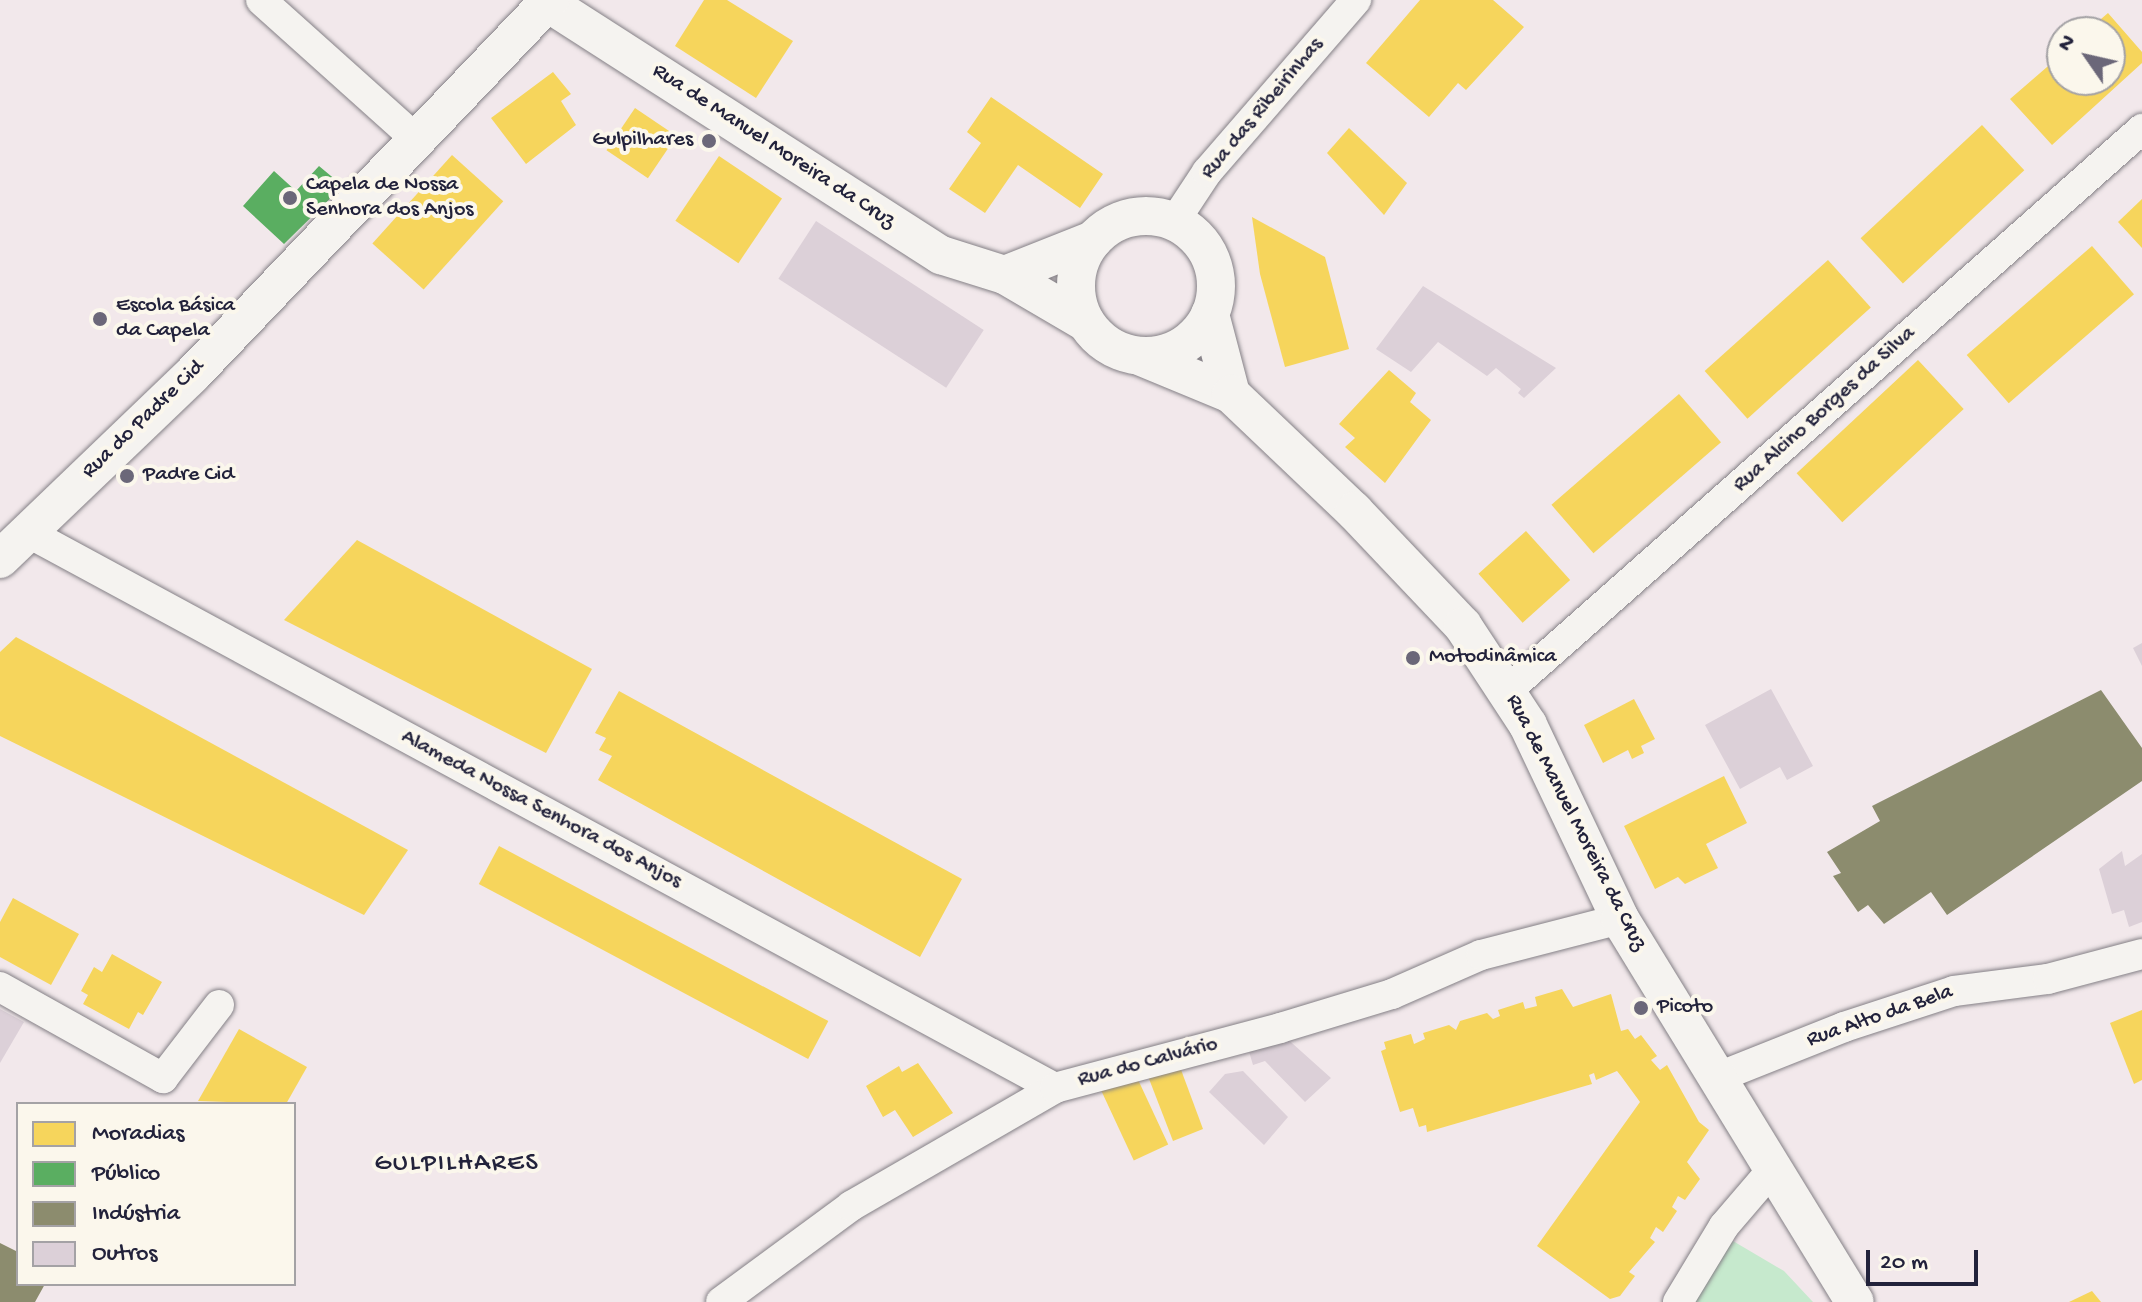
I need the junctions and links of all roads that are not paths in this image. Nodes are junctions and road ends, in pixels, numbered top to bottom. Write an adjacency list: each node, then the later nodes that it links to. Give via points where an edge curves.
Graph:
1 (261, 0): 5 (street)
2 (1356, 0): 6 (street, Rua das Ribeirinhas, via 1207,172)
3 (549, 2): 5 (street, Rua do Padre Cid); 8 (street, Rua de Manuel Moreira da Cruz, via 941,255)
4 (2142, 129): 15 (street, Rua Alcino Borges da Silva)
5 (415, 138): 13 (street, Rua do Padre Cid, via 191,376)
6 (1174, 222): 7 (street, via 1130,217); 9 (street, via 1192,233 1211,260 1216,292)
7 (1093, 240): 8 (street); 10 (street, via 1076,280)
8 (1005, 275): 10 (street, Rua de Manuel Moreira da Cruz)
9 (1210, 314): 11 (street, via 1181,347); 12 (street)
10 (1085, 322): 11 (street, via 1099,340)
11 (1139, 356): 12 (street, Rua de Manuel Moreira da Cruz)
12 (1231, 394): 15 (street, Rua de Manuel Moreira da Cruz, via 1354,511 1463,626)
13 (27, 532): 14 (street, Rua do Padre Cid); 21 (street, Alameda Nossa Senhora dos Anjos)
14 (0, 559)
15 (1508, 690): 16 (street, Rua de Manuel Moreira da Cruz)
16 (1620, 919): 20 (street, Rua de Manuel Moreira da Cruz); 21 (street, Rua do Calvário, via 1481,955 1392,994 1280,1028)
17 (2142, 954): 20 (street, Rua Alto da Bela, via 2048,979 1954,991)
18 (0, 987): 19 (street, via 163,1078)
19 (219, 1005)
20 (1716, 1078): 22 (street, Rua de Manuel Moreira da Cruz)
21 (1055, 1088): 23 (street, Rua do Calvário, via 851,1206)
22 (1772, 1170): 24 (street, via 1724,1226); 25 (street, Rua de Manuel Moreira da Cruz)
23 (721, 1302)
24 (1678, 1302)
25 (1855, 1302)

